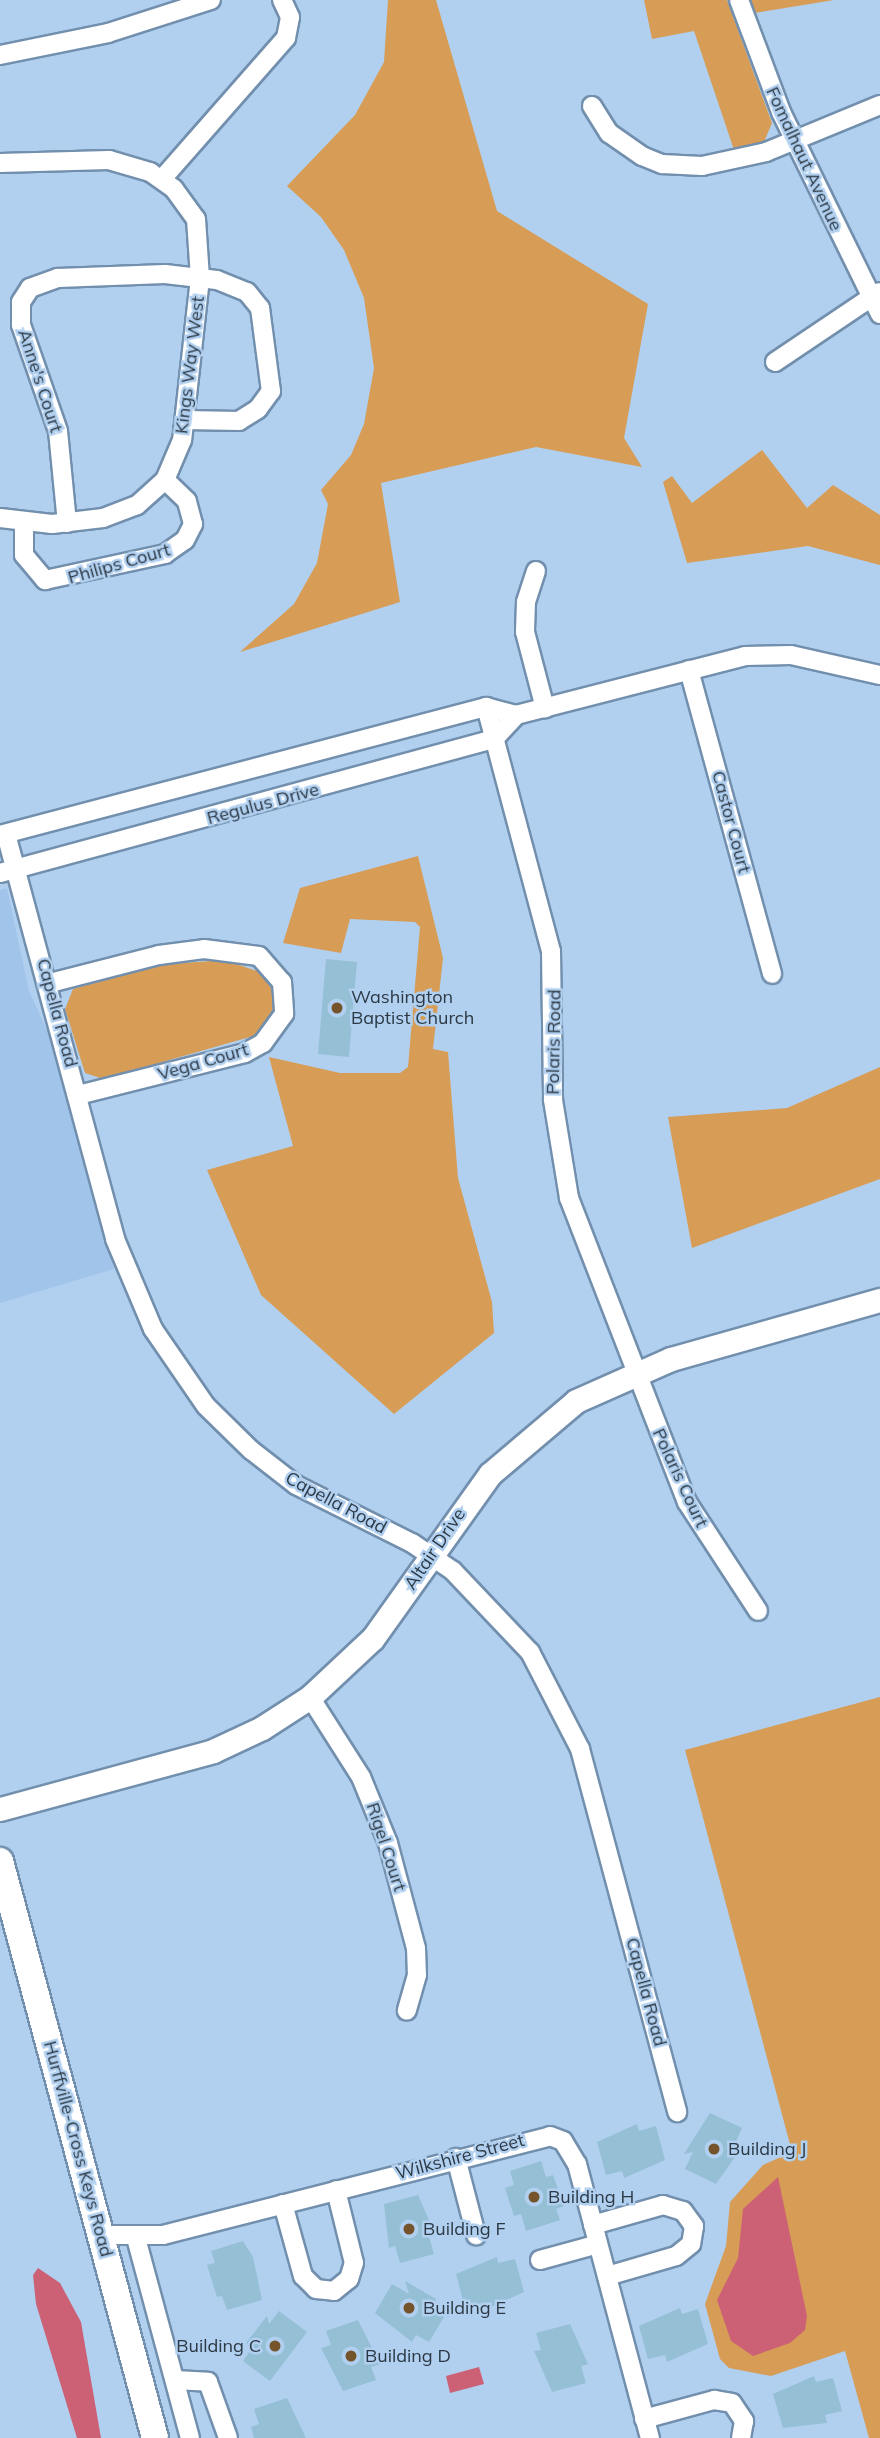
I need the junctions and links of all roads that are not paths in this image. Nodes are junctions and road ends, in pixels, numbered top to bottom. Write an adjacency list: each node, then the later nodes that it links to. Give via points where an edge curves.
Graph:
1 (211, 0): 4 (street, via 108,33)
2 (282, 0): 9 (street, via 290,17 286,38)
3 (739, 0): 7 (street, Fomalhaut Avenue)
4 (0, 55)
5 (880, 105): 7 (street)
6 (592, 106): 7 (street, via 616,139 662,164 702,166 743,160)
7 (794, 139): 11 (street, Fomalhaut Avenue)
8 (0, 163): 9 (street, via 108,160 137,165)
9 (162, 179): 10 (street, Kings Way West, via 195,219)
10 (200, 278): 14 (street, Kings Way West); 14 (street, via 238,286 255,300 272,382 258,409 239,421); 18 (street, Anne's Court, via 58,278 37,283 25,294 21,325 58,431)
11 (875, 294): 12 (street, Fomalhaut Avenue); 13 (street)
12 (880, 314)
13 (775, 362)
14 (185, 420): 15 (street, Kings Way West)
15 (165, 480): 17 (street, Philips Court, via 187,501 193,524 185,540 165,554 68,580 45,580 24,555); 18 (street, via 121,513)
16 (0, 518): 17 (street)
17 (24, 522): 18 (street)
18 (68, 523)
19 (536, 571): 23 (street, via 526,601 525,632)
20 (689, 670): 21 (street, via 774,654); 23 (street); 28 (street, Castor Court)
21 (880, 675)
22 (486, 707): 24 (street); 25 (street, Polaris Road); 26 (street)
23 (545, 708): 24 (street)
24 (516, 715): 25 (street)
25 (494, 739): 27 (street, Regulus Drive); 32 (street, Polaris Road, via 554,969 552,1082 565,1180)
26 (3, 834): 27 (street, Capella Road)
27 (8, 871): 29 (street, Capella Road)
28 (772, 974)
29 (50, 983): 30 (street, Capella Road); 30 (street, Vega Court, via 159,954 204,949 259,956 282,982 284,1014 263,1043 245,1053)
30 (78, 1095): 33 (street, Capella Road, via 125,1269 153,1329 188,1384 226,1427 273,1469)
31 (880, 1300): 32 (street, Altair Drive)
32 (635, 1373): 33 (street, Altair Drive, via 576,1401 518,1445 478,1488); 34 (street, Polaris Court, via 687,1502)
33 (431, 1555): 35 (street, Altair Drive, via 373,1638); 39 (street, Capella Road, via 505,1620 562,1707 588,1777)
34 (758, 1611)
35 (310, 1697): 36 (street, Altair Drive, via 262,1728 213,1751); 38 (street, Rigel Court, via 361,1777 388,1843 416,1948 417,1975)
36 (0, 1809)
37 (0, 1861): 44 (main road, Hurffville-Cross Keys Road)
38 (407, 2011)
39 (677, 2112)
40 (456, 2158): 41 (street, Wilkshire Street); 43 (street, Wilkshire Street, via 535,2137 563,2141 577,2164); 45 (street)
41 (336, 2190): 42 (street, Wilkshire Street); 42 (street, via 354,2263 349,2279 334,2291 316,2289 303,2276)
42 (283, 2204): 46 (street, Wilkshire Street)
43 (593, 2225): 47 (street, Wilkshire Street); 49 (street, via 663,2205 683,2211 694,2226 691,2244 676,2256)
44 (100, 2235): 46 (street, Wilkshire Street); 52 (main road, Hurffville-Cross Keys Road)
45 (476, 2235)
46 (136, 2238): 50 (street)
47 (598, 2244): 48 (street); 49 (street, Wilkshire Street)
48 (540, 2260)
49 (607, 2276): 51 (street, Wilkshire Street)
50 (174, 2380): 53 (street); 54 (street, via 208,2382)
51 (644, 2418): 55 (street, Wilkshire Street); 56 (street, via 714,2400 732,2403 744,2421)
52 (155, 2438)
53 (190, 2438)
54 (228, 2438)
55 (650, 2438)
56 (741, 2438)

